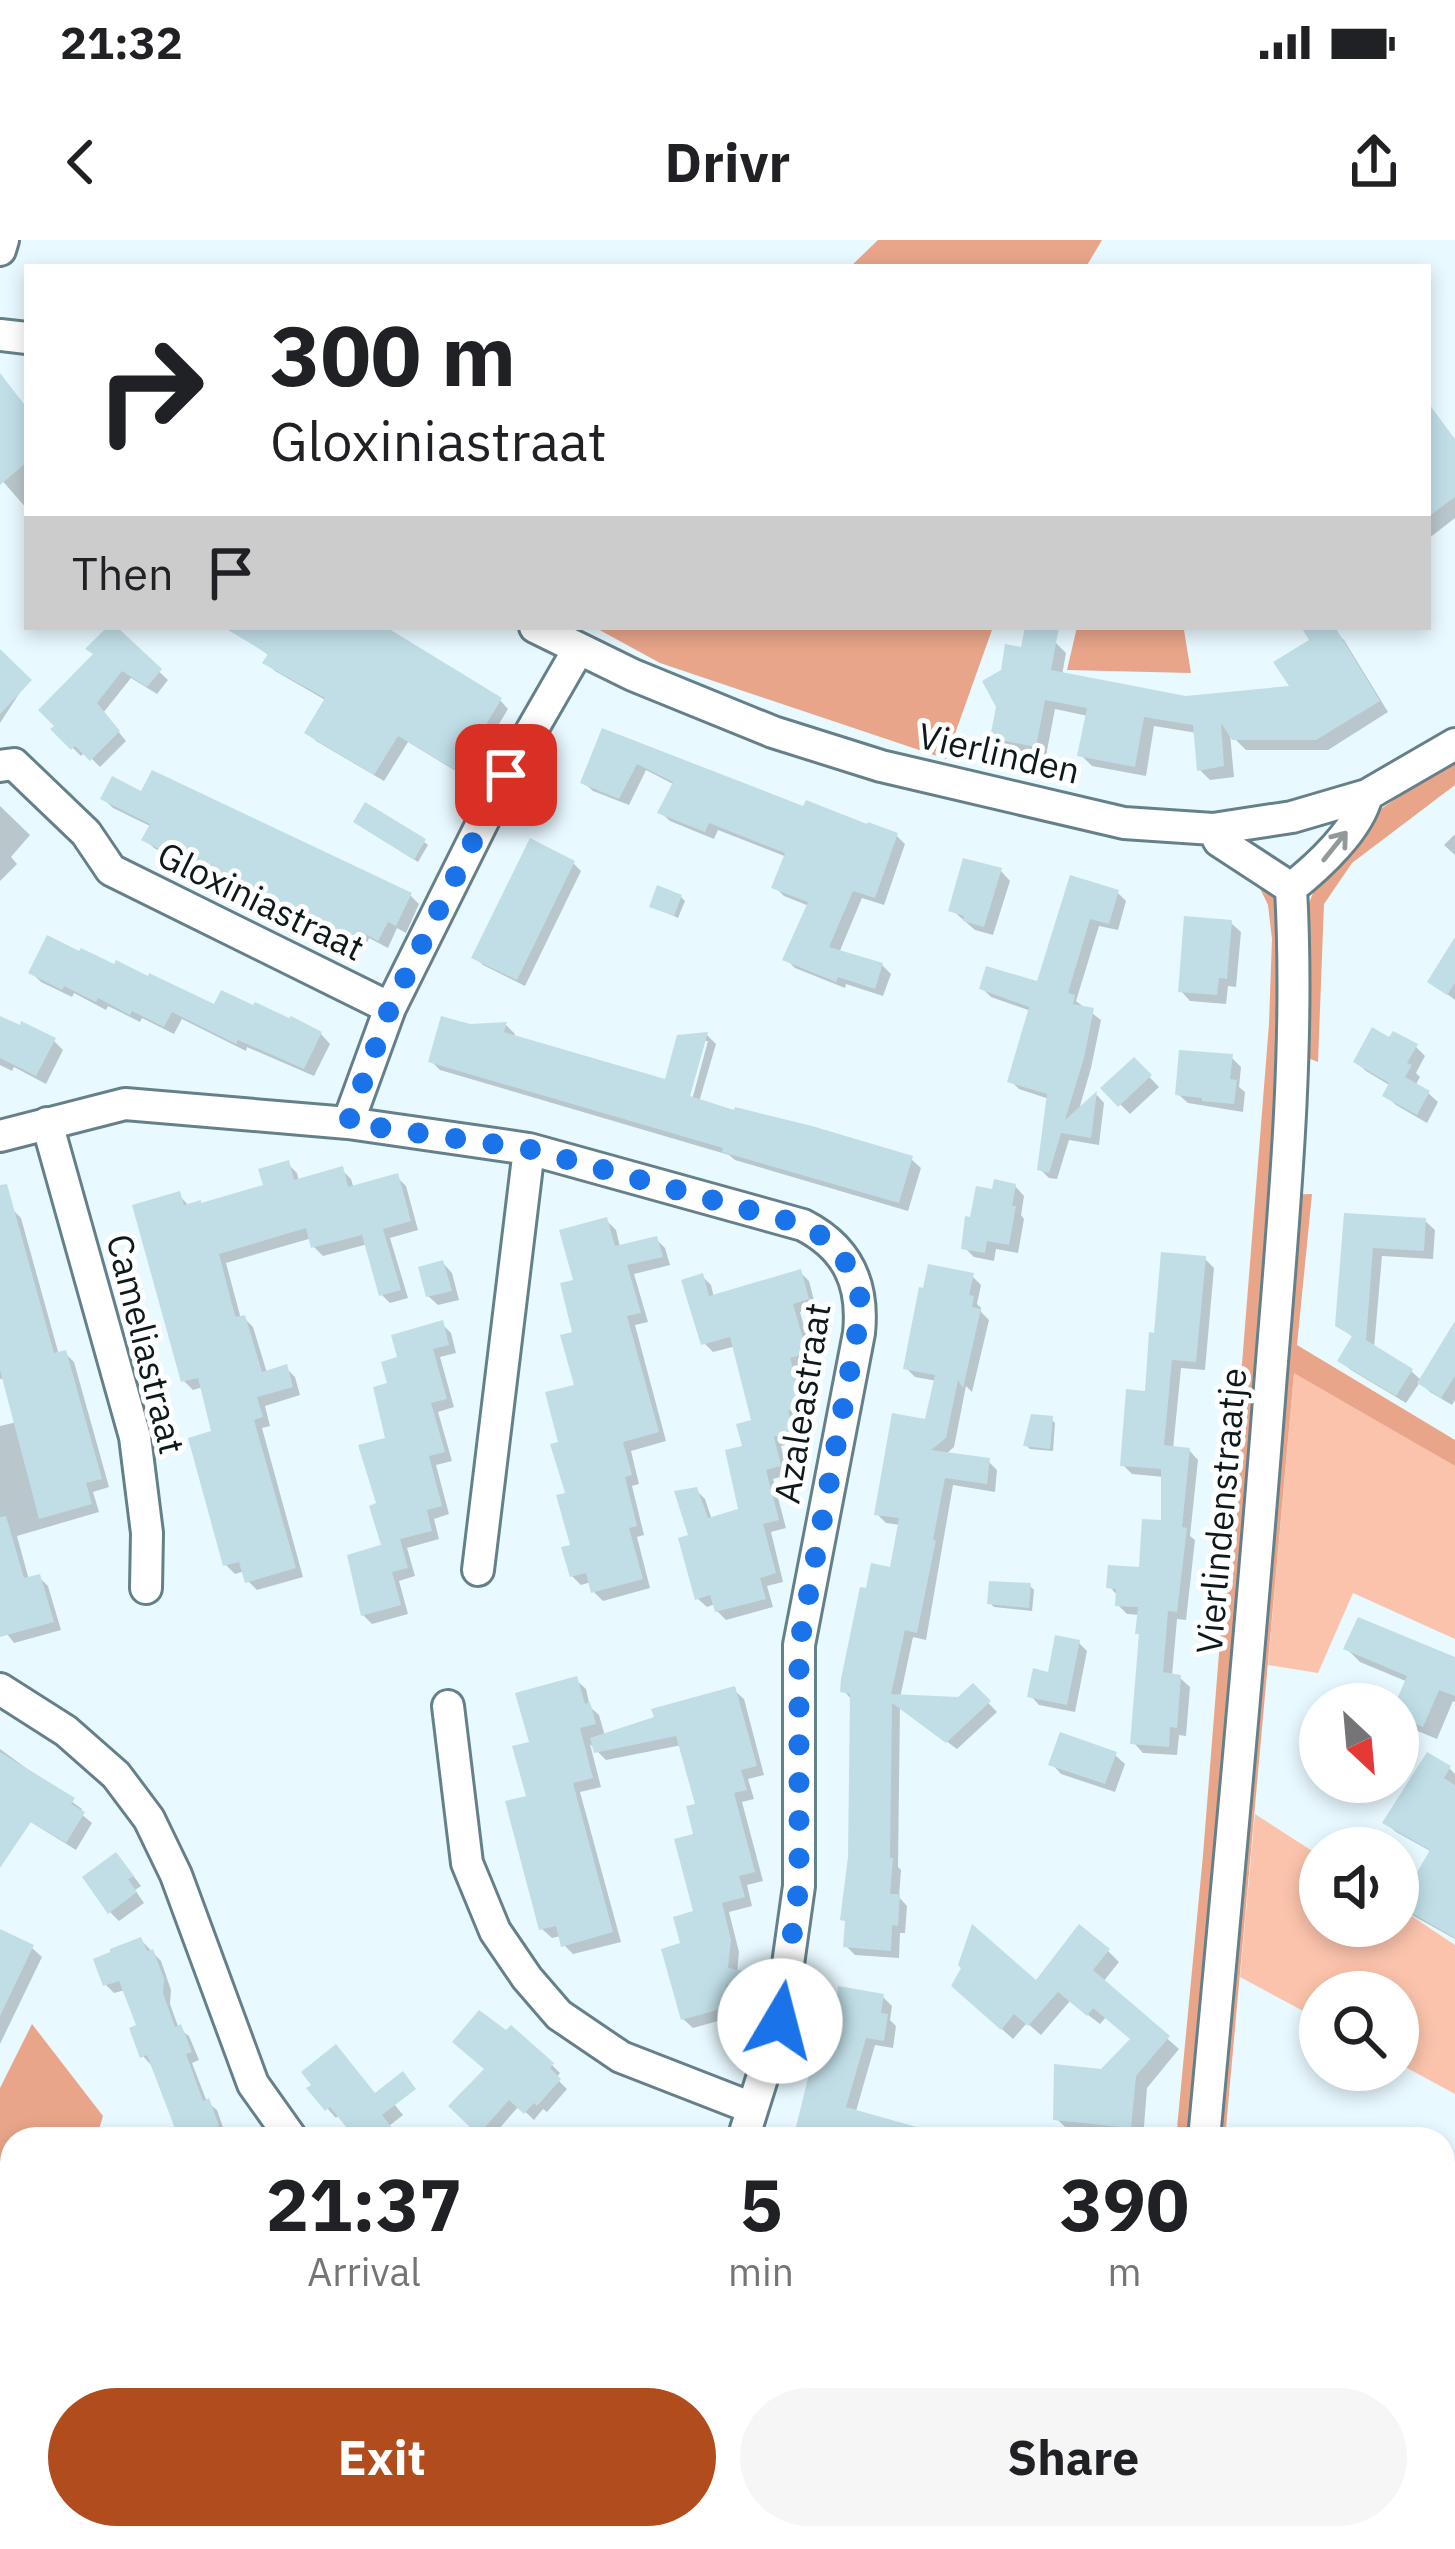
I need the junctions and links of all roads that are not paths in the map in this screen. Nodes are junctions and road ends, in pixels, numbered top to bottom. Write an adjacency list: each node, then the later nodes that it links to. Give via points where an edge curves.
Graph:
1 (3, 240): 2 (street)
2 (0, 250)
3 (541, 630): 4 (street, Vierlinden)
4 (578, 650): 8 (street, Vierlinden, via 773,732 881,766 1124,823); 10 (street, Gloxiniastraat)
5 (1455, 745): 7 (street, Vierlinden)
6 (0, 766): 10 (street, Gloxiniastraat, via 14,764 86,832 111,871)
7 (1367, 795): 8 (street, Vierlinden); 9 (street, one-way to 7, via 1316,869 1364,810)
8 (1213, 830): 9 (street)
9 (1291, 887): 22 (street, Vierlindenstraatje, via 1285,1199)
10 (390, 1008): 12 (street, Gloxiniastraat)
11 (47, 1123): 12 (street, Azaleastraat, via 125,1104); 13 (street, Azaleastraat); 16 (street, Cameliastraat, via 135,1437)
12 (348, 1123): 14 (street, Azaleastraat)
13 (0, 1136)
14 (529, 1149): 15 (street); 19 (street, Azaleastraat, via 803,1225 841,1254 862,1305 799,1646 799,1886 780,2021)
15 (478, 1570)
16 (146, 1588)
17 (0, 1689): 20 (street, via 66,1731 116,1775 149,1819 253,2084)
18 (448, 1706): 19 (street, via 467,1863 495,1931 526,1978 560,2015 621,2056)
19 (752, 2108): 21 (street, Azaleastraat)
20 (283, 2127)
21 (746, 2127)
22 (1205, 2127)

